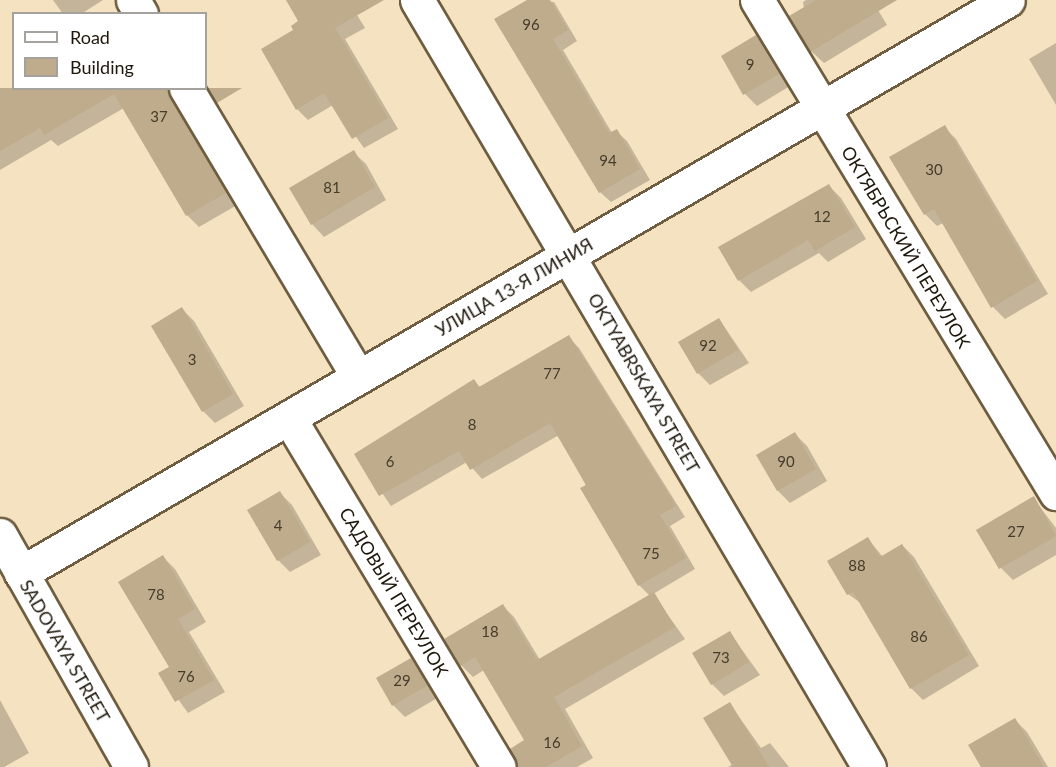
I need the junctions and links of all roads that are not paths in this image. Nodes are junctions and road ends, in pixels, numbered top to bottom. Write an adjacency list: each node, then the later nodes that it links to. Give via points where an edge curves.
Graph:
1 (417, 0): 6 (street, OKTYABRSKAYA STREET)
2 (757, 0): 5 (street, ОКТЯБРЬСКИЙ ПЕРЕУЛОК)
3 (1008, 0): 5 (street, УЛИЦА 13-Я ЛИНИЯ)
4 (187, 90): 7 (street)
5 (821, 108): 6 (street, УЛИЦА 13-Я ЛИНИЯ); 9 (street, ОКТЯБРЬСКИЙ ПЕРЕУЛОК)
6 (569, 255): 7 (street, УЛИЦА 13-Я ЛИНИЯ); 14 (street, OKTYABRSKAYA STREET)
7 (358, 377): 8 (street, УЛИЦА 13-Я ЛИНИЯ)
8 (290, 418): 11 (street, УЛИЦА 13-Я ЛИНИЯ); 13 (street, САДОВЫЙ ПЕРЕУЛОК)
9 (1056, 493)
10 (0, 535): 11 (street, SADOVAYA STREET)
11 (21, 573): 12 (street, SADOVAYA STREET)
12 (131, 767)
13 (499, 767)
14 (869, 767)

